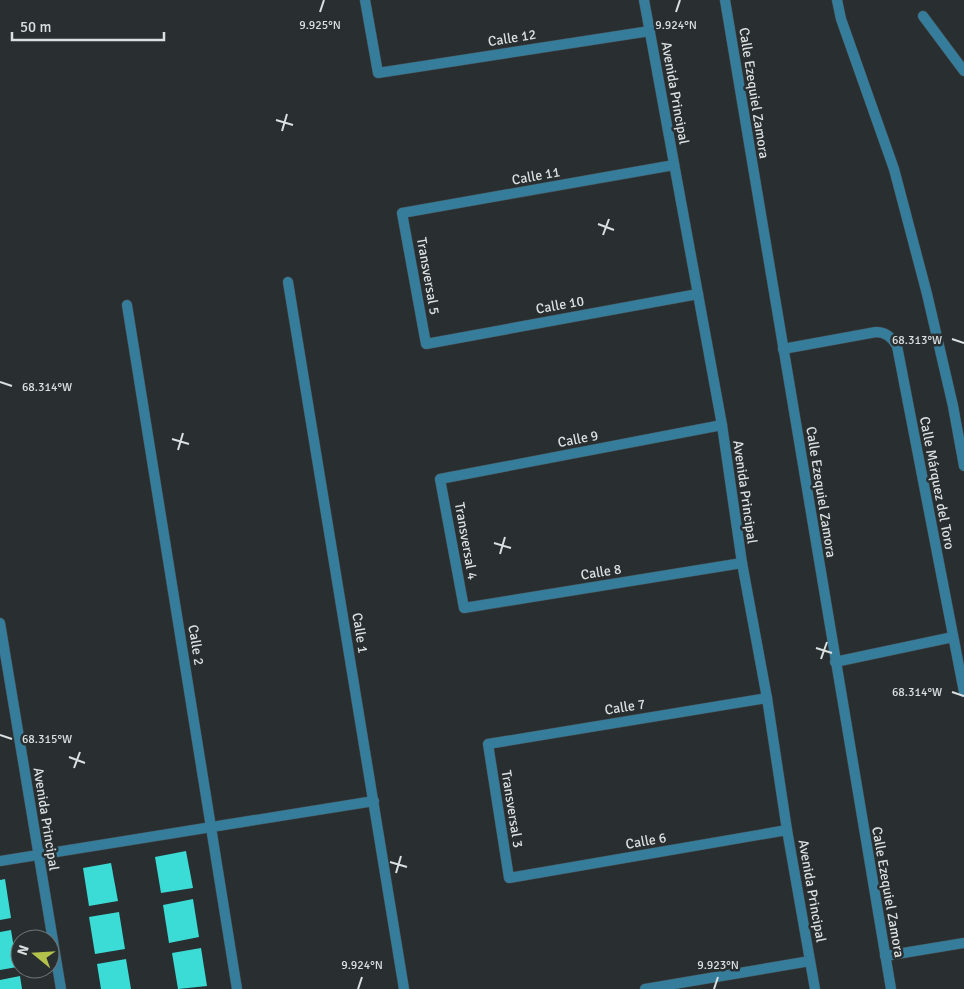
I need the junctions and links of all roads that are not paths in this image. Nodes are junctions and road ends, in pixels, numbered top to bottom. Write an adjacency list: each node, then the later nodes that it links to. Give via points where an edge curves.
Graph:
1 (365, 0): 6 (street, Calle 12, via 378,73)
2 (644, 0): 6 (street, Avenida Principal)
3 (725, 0): 14 (street, Calle Ezequiel Zamora)
4 (836, 0): 16 (street, via 894,169 927,294)
5 (924, 16): 7 (street)
6 (650, 31): 8 (street, Avenida Principal)
7 (964, 71)
8 (674, 165): 9 (street, Calle 11); 11 (street, Avenida Principal)
9 (402, 213): 13 (street, Transversal 5)
10 (288, 282): 26 (street, Calle 1)
11 (698, 294): 13 (street, Calle 10); 15 (street, Avenida Principal)
12 (127, 305): 27 (street, Calle 2)
13 (426, 344)
14 (783, 349): 21 (street, Calle Márquez del Toro, via 876,332 885,333 893,339 897,346); 22 (street, Calle Ezequiel Zamora)
15 (722, 425): 17 (street, Calle 9); 18 (street, Avenida Principal)
16 (964, 466)
17 (440, 479): 19 (street, Transversal 4)
18 (742, 563): 19 (street, Calle 8); 24 (street, Avenida Principal)
19 (464, 608)
20 (0, 624): 29 (street, Avenida Principal)
21 (953, 637): 22 (street); 23 (street, Calle Márquez del Toro)
22 (835, 662): 33 (street, Calle Ezequiel Zamora)
23 (964, 692)
24 (767, 698): 25 (street, Calle 7); 28 (street, Avenida Principal)
25 (488, 744): 31 (street, Transversal 3)
26 (374, 801): 27 (street); 37 (street, Calle 1)
27 (211, 827): 29 (street); 36 (street, Calle 2)
28 (787, 830): 31 (street, Calle 6); 34 (street, Avenida Principal)
29 (39, 855): 30 (street); 35 (street, Avenida Principal)
30 (0, 861)
31 (509, 878)
32 (964, 942): 33 (street)
33 (885, 956): 40 (street, Calle Ezequiel Zamora)
34 (810, 961): 38 (street); 39 (street, Avenida Principal)
35 (61, 989)
36 (237, 989)
37 (404, 989)
38 (645, 989)
39 (815, 989)
40 (890, 989)

